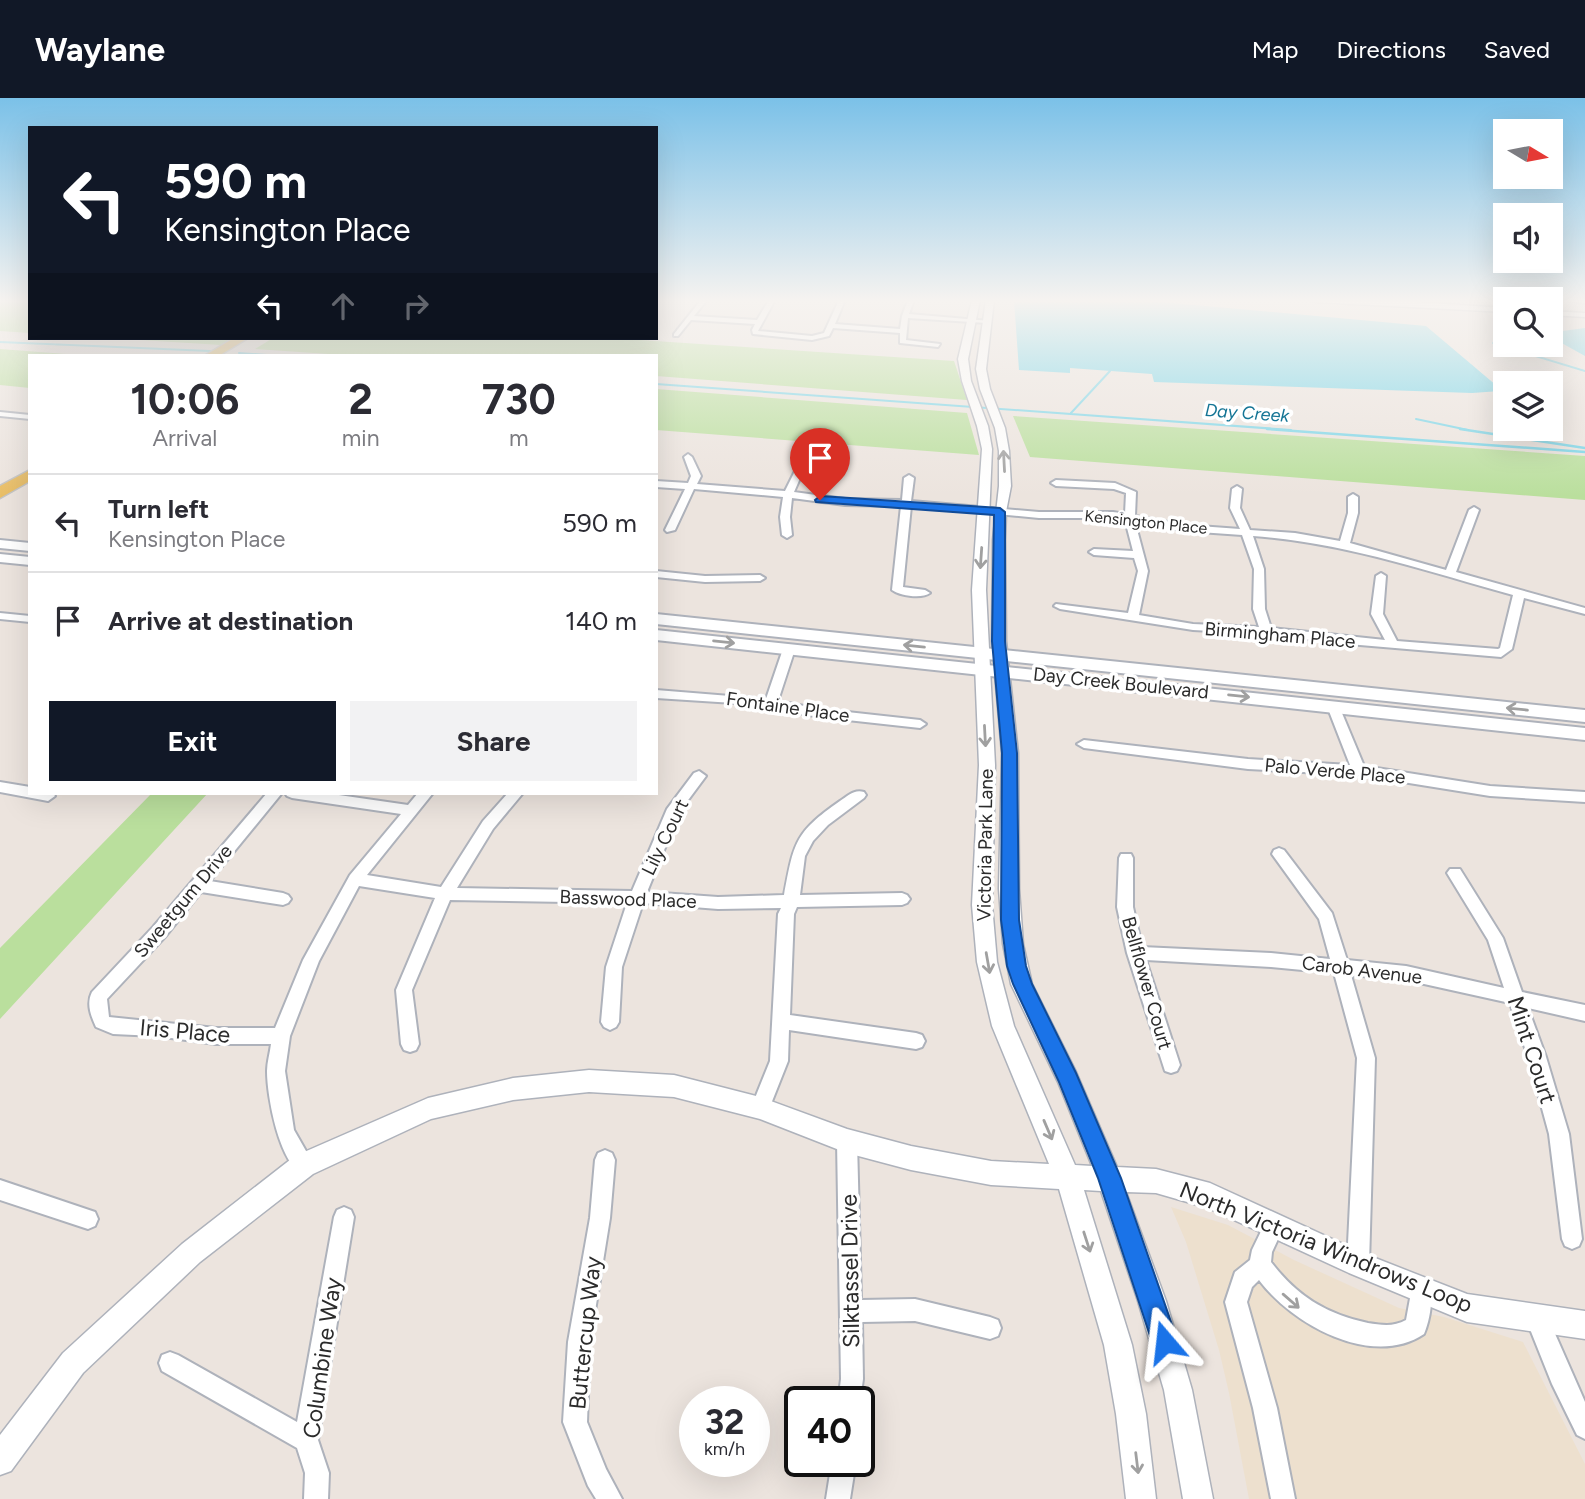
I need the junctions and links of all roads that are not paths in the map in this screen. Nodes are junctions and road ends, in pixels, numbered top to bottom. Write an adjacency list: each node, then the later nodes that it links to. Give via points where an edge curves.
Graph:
1 (965, 365): 20 (street, Victoria Park Lane, via 981,415)
2 (981, 365): 20 (street, Victoria Park Lane, one-way to 2, via 1005,486 1004,451)
3 (0, 414): 4 (street)
4 (28, 417)
5 (688, 457): 13 (street, via 695,476)
6 (28, 463): 10 (main road)
7 (800, 469): 16 (street)
8 (28, 475): 15 (main road)
9 (908, 478): 18 (street)
10 (0, 480)
11 (1056, 483): 21 (street, via 1125,489 1133,496)
12 (658, 484): 13 (street, Kensington Place)
13 (693, 487): 16 (street, Kensington Place); 22 (street)
14 (1237, 489): 23 (street, via 1235,508)
15 (0, 493)
16 (787, 494): 18 (street, Kensington Place, via 845,502); 24 (street, via 783,515)
17 (1353, 498): 26 (street)
18 (905, 503): 20 (street, Kensington Place); 36 (street, via 897,590)
19 (1474, 510): 33 (street)
20 (992, 511): 21 (street, Kensington Place); 48 (street, Victoria Park Lane); 48 (street, Victoria Park Lane, one-way to 48, via 979,590)
21 (1130, 518): 23 (street, Kensington Place, via 1185,528); 29 (street)
22 (670, 530)
23 (1245, 531): 26 (street, Kensington Place); 44 (street, via 1259,569 1259,609)
24 (787, 535)
25 (0, 544): 27 (main road)
26 (1344, 545): 33 (street, Kensington Place)
27 (28, 547)
28 (1094, 552): 29 (street)
29 (1139, 555): 41 (street, via 1143,571)
30 (0, 558): 31 (main road)
31 (28, 561)
32 (658, 573): 35 (street, via 705,579)
33 (1450, 574): 37 (street, Kensington Place)
34 (1381, 576): 46 (street, via 1377,614)
35 (760, 578)
36 (925, 593)
37 (1519, 594): 39 (street, Kensington Place); 46 (street, Birmingham Place, via 1506,649 1500,653)
38 (1060, 606): 41 (street, Birmingham Place)
39 (1585, 611)
40 (0, 616): 42 (street)
41 (1133, 617): 44 (street, Birmingham Place, via 1193,627)
42 (28, 619)
43 (658, 619): 48 (main road, Day Creek Boulevard, one-way to 43)
44 (1266, 631): 46 (street, Birmingham Place)
45 (658, 635): 47 (main road, Day Creek Boulevard, one-way to 47)
46 (1393, 645)
47 (789, 649): 48 (main road, Day Creek Boulevard); 50 (street)
48 (991, 661): 51 (main road, Day Creek Boulevard, one-way to 51); 52 (main road, Day Creek Boulevard, one-way to 48); 94 (street, Victoria Park Lane, one-way to 94, via 982,905 987,962 1003,1026); 95 (street, Victoria Park Lane, via 1011,783 1010,920 1017,966)
49 (658, 694): 50 (street, Fontaine Place)
50 (771, 704): 53 (street, Fontaine Place)
51 (1333, 706): 54 (main road, Day Creek Boulevard); 56 (street)
52 (1585, 716)
53 (920, 724)
54 (1585, 734)
55 (1084, 744): 56 (street, Palo Verde Place, via 1248,764)
56 (1359, 770): 67 (street, Palo Verde Place, via 1490,791)
57 (699, 776): 75 (street, Lily Court, via 674,810)
58 (0, 787): 59 (street)
59 (28, 792)
60 (42, 795): 66 (street)
61 (273, 795): 73 (street, Sweetgum Drive)
62 (306, 795): 68 (street)
63 (424, 795): 68 (street)
64 (514, 795): 74 (street, via 488,825)
65 (859, 795): 78 (street, via 817,826 798,853)
66 (48, 796)
67 (1585, 797)
68 (410, 810): 72 (street)
69 (1279, 854): 80 (street, via 1326,918)
70 (1126, 858): 79 (street, Bellflower Court, via 1125,907)
71 (1455, 873): 81 (street, Mint Court, via 1495,938)
72 (355, 879): 74 (street, Basswood Place); 86 (street, via 311,960)
73 (197, 885): 76 (street); 82 (street, Sweetgum Drive, via 99,997)
74 (445, 894): 75 (street, Basswood Place); 88 (street, via 404,990)
75 (637, 897): 78 (street, Basswood Place); 85 (street, Lily Court, via 614,967)
76 (283, 899)
77 (902, 899): 78 (street, Basswood Place)
78 (792, 902): 84 (street, via 786,915)
79 (1135, 954): 80 (street, Carob Avenue); 89 (street, Bellflower Court)
80 (1342, 966): 81 (street, Carob Avenue, via 1406,974); 101 (street, via 1366,1058)
81 (1515, 998): 83 (street, Carob Avenue); 100 (street, Mint Court, via 1538,1057 1559,1134)
82 (98, 1011): 86 (street, Iris Place, via 102,1022 113,1026 216,1036)
83 (1585, 1013)
84 (782, 1021): 87 (street); 90 (street, via 779,1061)
85 (610, 1022)
86 (281, 1036): 93 (street, via 276,1071 285,1133)
87 (916, 1041)
88 (410, 1044)
89 (1171, 1065)
90 (760, 1108): 91 (street, North Victoria Windrows Loop); 93 (street, North Victoria Windrows Loop, via 674,1086 589,1081 513,1089 428,1110)
91 (847, 1141): 94 (street, North Victoria Windrows Loop, via 990,1173); 104 (street, Silktassel Drive)
92 (606, 1160): 115 (street, Buttercup Way, via 579,1342 575,1422)
93 (304, 1165): 112 (street, North Victoria Windrows Loop, via 191,1253 73,1363)
94 (1067, 1176): 95 (street, North Victoria Windrows Loop); 117 (street, Victoria Park Lane, one-way to 117, via 1118,1345)
95 (1109, 1178): 99 (street, North Victoria Windrows Loop, via 1183,1187); 118 (street, Victoria Park Lane, via 1169,1356)
96 (0, 1189): 98 (street)
97 (344, 1217): 111 (street, Columbine Way)
98 (88, 1219)
99 (1275, 1224): 101 (street, North Victoria Windrows Loop); 102 (street)
100 (1572, 1239)
101 (1358, 1264): 103 (street, North Victoria Windrows Loop)
102 (1259, 1265): 103 (street, one-way to 103, via 1276,1287 1313,1318 1381,1337 1404,1335 1416,1326); 119 (street, via 1242,1280 1236,1302 1265,1408)
103 (1420, 1290): 105 (street, North Victoria Windrows Loop, via 1467,1308)
104 (851, 1311): 107 (street, via 915,1310); 109 (street, Silktassel Drive)
105 (1537, 1319): 106 (street, North Victoria Windrows Loop); 110 (street)
106 (1585, 1325)
107 (990, 1328)
108 (170, 1363): 111 (street)
109 (850, 1386)
110 (1585, 1427)
111 (306, 1440): 114 (street, Columbine Way, via 317,1473)
112 (0, 1460)
113 (841, 1477): 116 (street)
114 (316, 1499)
115 (610, 1499)
116 (838, 1499)
117 (1141, 1499)
118 (1198, 1499)
119 (1283, 1499)

